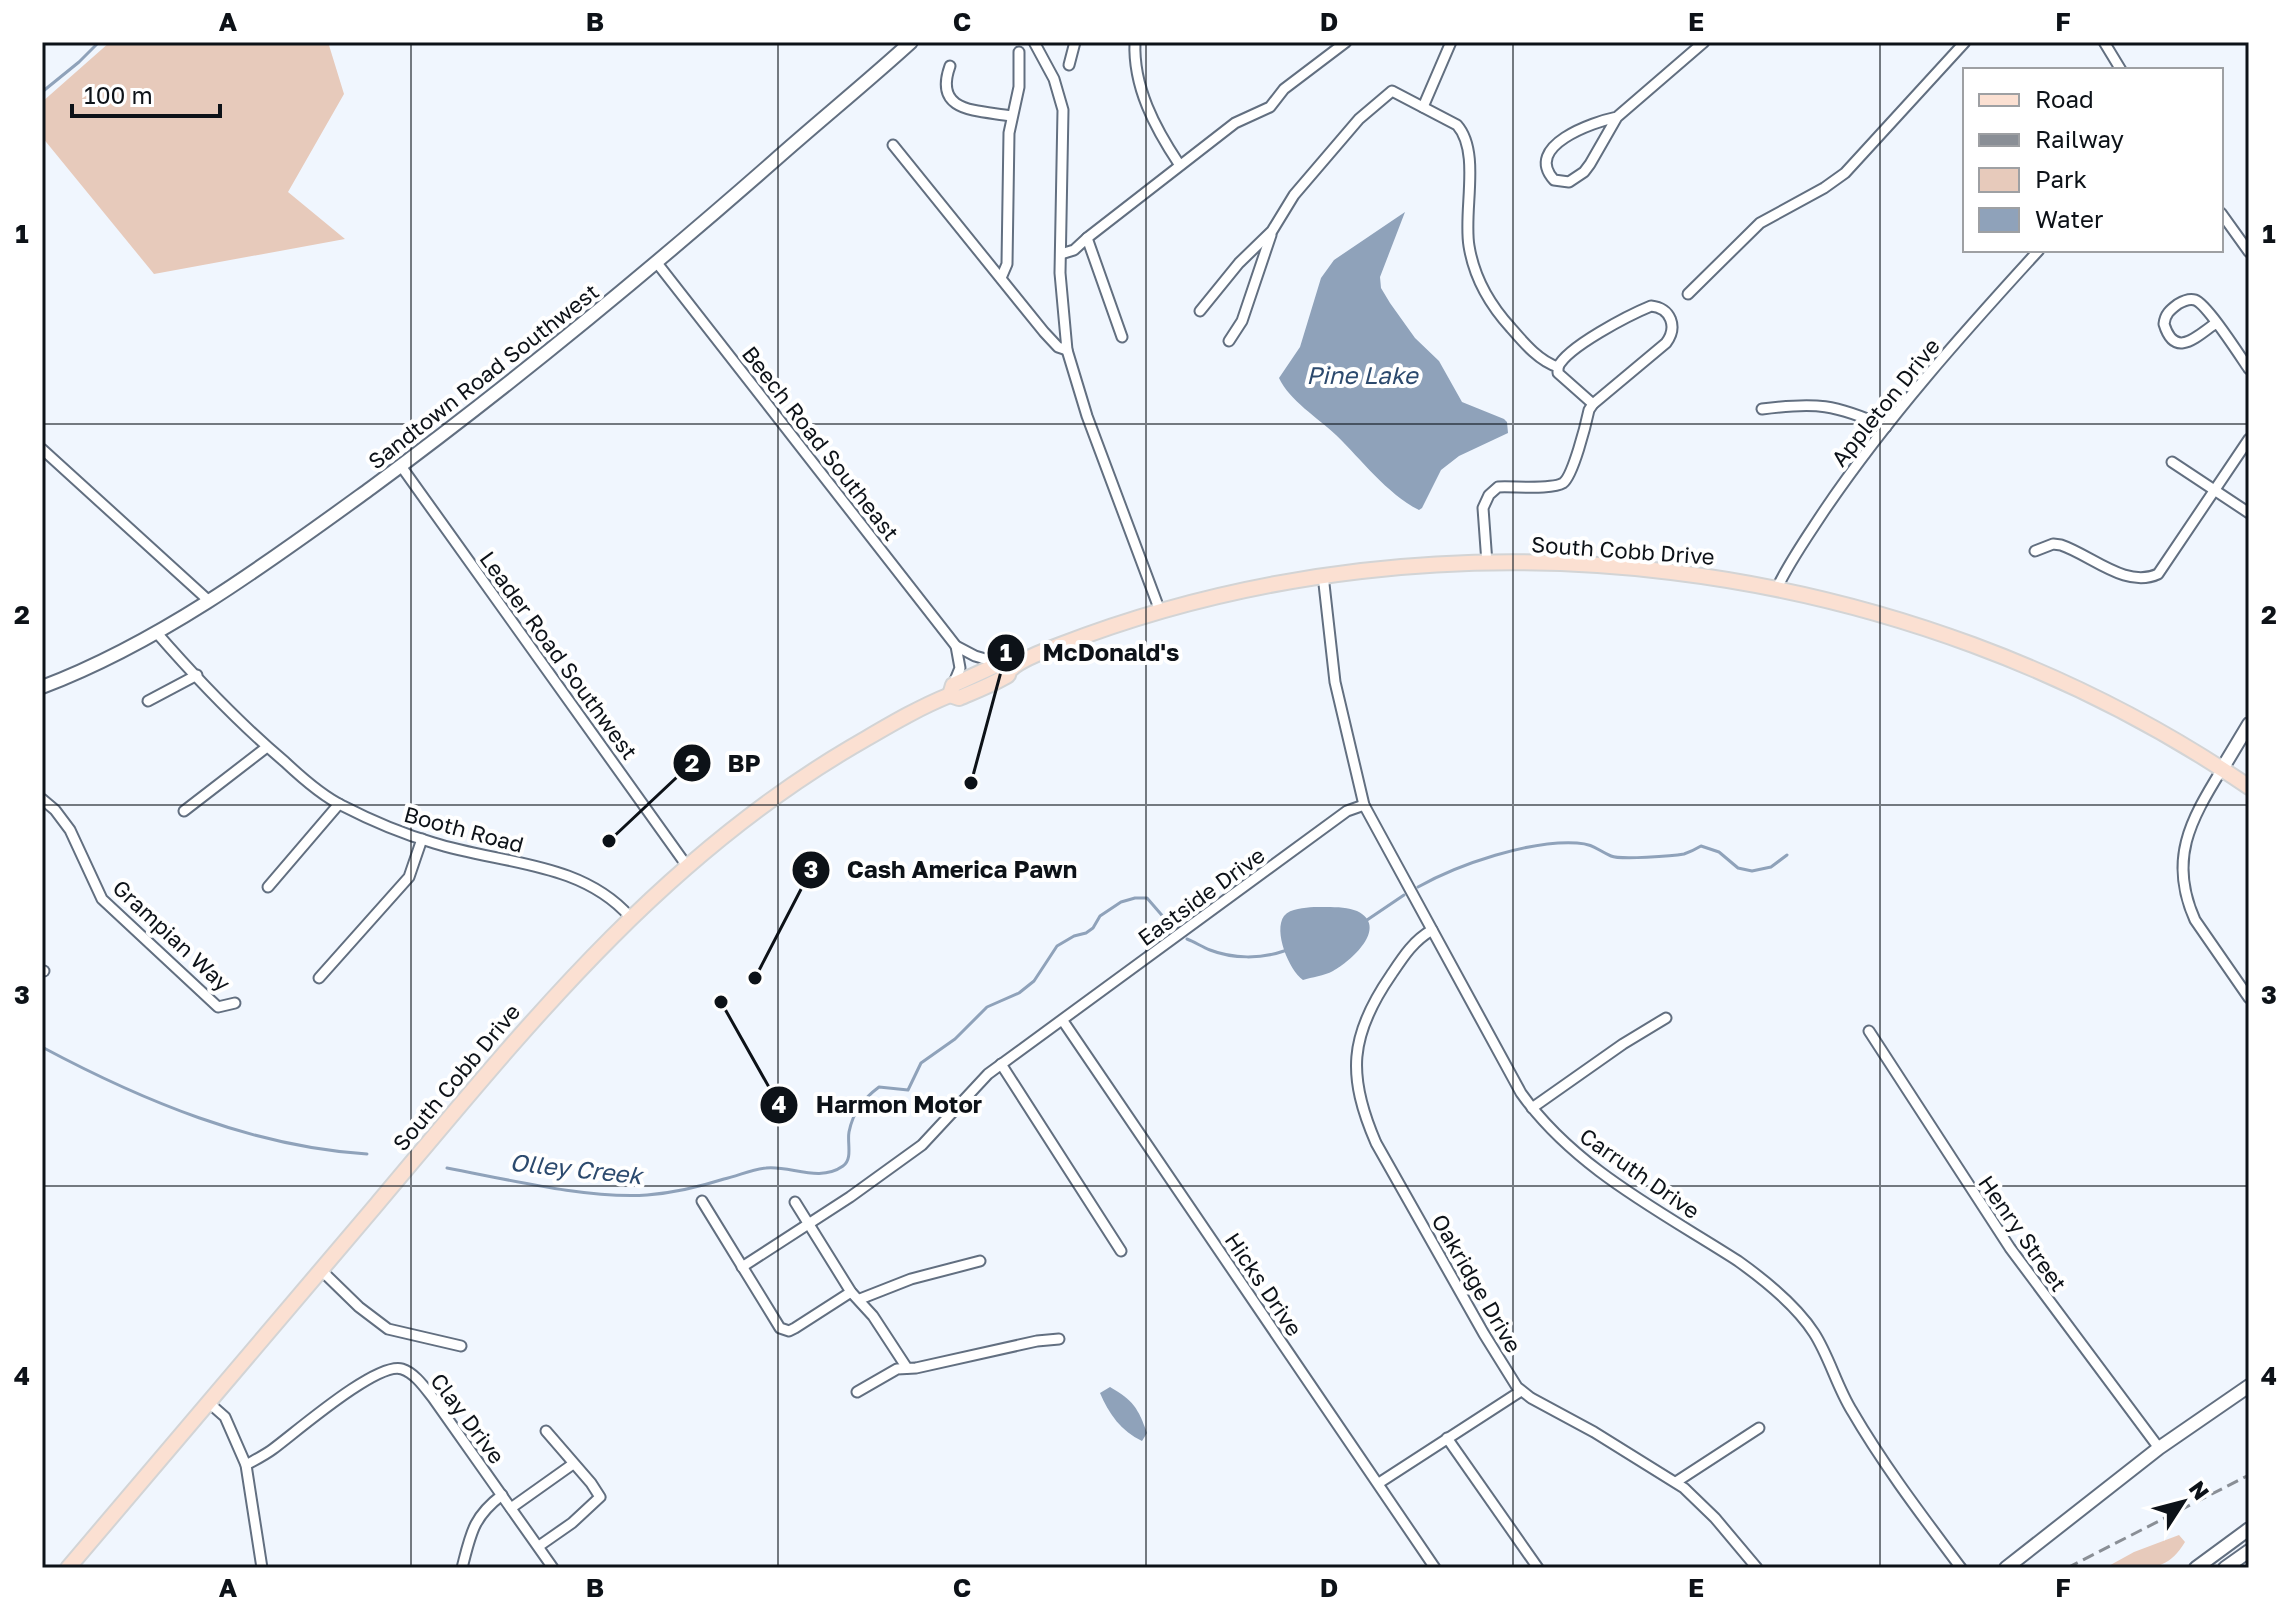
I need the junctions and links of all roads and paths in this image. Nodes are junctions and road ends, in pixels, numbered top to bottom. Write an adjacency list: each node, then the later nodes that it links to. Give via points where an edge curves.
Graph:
1 (911, 42): 25 (street, Sandtown Road Southwest)
2 (1034, 42): 24 (street, via 1063,110)
3 (1075, 42): 11 (street)
4 (1135, 42): 18 (street, via 1146,103)
5 (1346, 42): 18 (street, via 1284,89 1270,107 1235,123)
6 (1451, 42): 14 (street)
7 (1704, 42): 16 (street)
8 (1965, 42): 27 (street, via 1845,173 1760,223)
9 (2104, 42): 13 (street)
10 (1019, 52): 15 (street, via 1019,87)
11 (1069, 65)
12 (950, 66): 15 (street, via 945,88 951,100)
13 (2120, 68)
14 (1423, 107): 20 (street, via 1392,91 1385,96 1294,195); 33 (street, via 1457,125 1469,150 1469,247 1483,290 1521,340 1547,364)
15 (1011, 116): 26 (street, via 1007,264)
16 (1617, 117): 16 (street, via 1584,172 1569,182 1549,175 1546,162 1552,148 1583,128)
17 (893, 145): 26 (street)
18 (1179, 164): 21 (street)
19 (2223, 216): 23 (street)
20 (1272, 231): 28 (street); 31 (street, via 1242,321)
21 (1087, 238): 24 (street); 30 (street)
22 (2037, 252): 37 (street, Appleton Drive)
23 (2249, 252)
24 (1061, 254): 32 (street)
25 (657, 263): 41 (street, Sandtown Road Southwest); 51 (street, Beech Road Southeast)
26 (1001, 278): 32 (street, via 1044,332)
27 (1688, 294)
28 (1200, 311)
29 (2216, 323): 29 (street, via 2203,304 2189,299 2168,311 2164,324 2171,338 2187,344); 34 (street)
30 (1122, 337)
31 (1229, 341)
32 (1067, 350): 49 (street)
33 (1558, 367): 35 (street, via 1558,373); 35 (street, via 1589,339 1642,309 1656,305 1662,310 1673,334)
34 (2249, 369)
35 (1593, 404): 45 (street, via 1572,470 1562,483 1498,487 1489,495 1483,508)
36 (1762, 409): 37 (street, via 1827,406)
37 (1886, 427): 47 (street, Appleton Drive, via 1846,478)
38 (2249, 439): 42 (street)
39 (42, 449): 48 (street)
40 (2172, 462): 42 (street)
41 (401, 466): 48 (street, Sandtown Road Southwest); 66 (street, Leader Road Southwest)
42 (2215, 491): 43 (street); 44 (street, via 2165,568 2144,580 2061,545)
43 (2249, 513)
44 (2035, 551)
45 (1487, 563): 46 (main road, South Cobb Drive); 47 (main road, South Cobb Drive, via 1654,570)
46 (1323, 575): 49 (main road, South Cobb Drive); 63 (street, Carruth Drive, via 1335,682)
47 (1776, 590): 59 (main road, South Cobb Drive, via 1874,612 1992,652 2105,703)
48 (208, 600): 50 (street, Sandtown Road Southwest)
49 (1160, 611): 52 (main road, South Cobb Drive)
50 (156, 632): 53 (street, Booth Road); 54 (street, Sandtown Road Southwest)
51 (956, 646): 52 (street); 55 (street, via 960,668)
52 (1006, 666): 55 (main road, South Cobb Drive, via 1006,677 959,698)
53 (197, 675): 56 (street); 58 (street, Booth Road)
54 (42, 687)
55 (952, 690): 66 (main road, South Cobb Drive, via 806,776)
56 (148, 701)
57 (2249, 724): 59 (street)
58 (267, 747): 62 (street, Booth Road); 64 (street)
59 (2222, 769): 60 (main road, South Cobb Drive); 71 (street, via 2190,825 2182,873 2195,920)
60 (2249, 787)
61 (42, 799): 72 (street, Grampian Way, via 70,830 102,899 218,1007)
62 (339, 804): 65 (street, Booth Road); 67 (street)
63 (1364, 805): 69 (street, Carruth Drive); 74 (street, Eastside Drive, via 1347,811)
64 (184, 811)
65 (422, 839): 68 (street, Booth Road, via 565,875 606,893); 70 (street, via 409,877)
66 (687, 866): 68 (main road, South Cobb Drive)
67 (268, 887)
68 (630, 917): 84 (main road, South Cobb Drive, via 498,1060)
69 (1432, 930): 77 (street, Carruth Drive); 90 (street, Oakridge Drive, via 1408,949 1373,1004 1357,1055 1358,1095 1376,1143)
70 (319, 978)
71 (2249, 998)
72 (235, 1003)
73 (1666, 1018): 77 (street)
74 (1063, 1021): 76 (street, Eastside Drive); 100 (street, Hicks Drive)
75 (1869, 1031): 96 (street, Henry Street, via 2010,1248)
76 (1001, 1064): 80 (street, Eastside Drive, via 922,1145); 81 (street)
77 (1532, 1108): 113 (street, Carruth Drive, via 1592,1166 1738,1261 1790,1305 1813,1332 1850,1409)
78 (702, 1201): 83 (street)
79 (795, 1202): 80 (street)
80 (810, 1224): 83 (street, Eastside Drive); 85 (street)
81 (1121, 1251)
82 (980, 1261): 85 (street)
83 (742, 1267): 85 (street, via 785,1330)
84 (321, 1270): 87 (street, via 388,1329); 92 (main road, South Cobb Drive)
85 (855, 1296): 88 (street)
86 (1059, 1339): 88 (street)
87 (461, 1346)
88 (907, 1368): 91 (street)
89 (2249, 1386): 96 (street)
90 (1521, 1391): 95 (street); 99 (street, Oakridge Drive)
91 (857, 1392)
92 (208, 1402): 98 (street, via 225,1417); 106 (main road, South Cobb Drive)
93 (1759, 1428): 99 (street)
94 (546, 1431): 97 (street)
95 (1447, 1438): 100 (street); 111 (street)
96 (2159, 1448): 114 (street)
97 (573, 1464): 102 (street); 104 (street, via 600,1497)
98 (246, 1465): 101 (street, Clay Drive, via 342,1396 394,1368 404,1369 415,1376); 107 (street)
99 (1676, 1482): 112 (street, Oakridge Drive)
100 (1379, 1483): 110 (street, Hicks Drive)
101 (502, 1495): 102 (street, Clay Drive); 108 (street, via 472,1527)
102 (511, 1508): 104 (street, Clay Drive)
103 (2249, 1529): 115 (street)
104 (539, 1546): 109 (street, Clay Drive)
105 (2249, 1551): 116 (street)
106 (68, 1568)
107 (262, 1568)
108 (462, 1568)
109 (553, 1568)
110 (1435, 1568)
111 (1538, 1568)
112 (1757, 1568)
113 (1961, 1568)
114 (2006, 1568)
115 (2196, 1568)
116 (2225, 1568)

